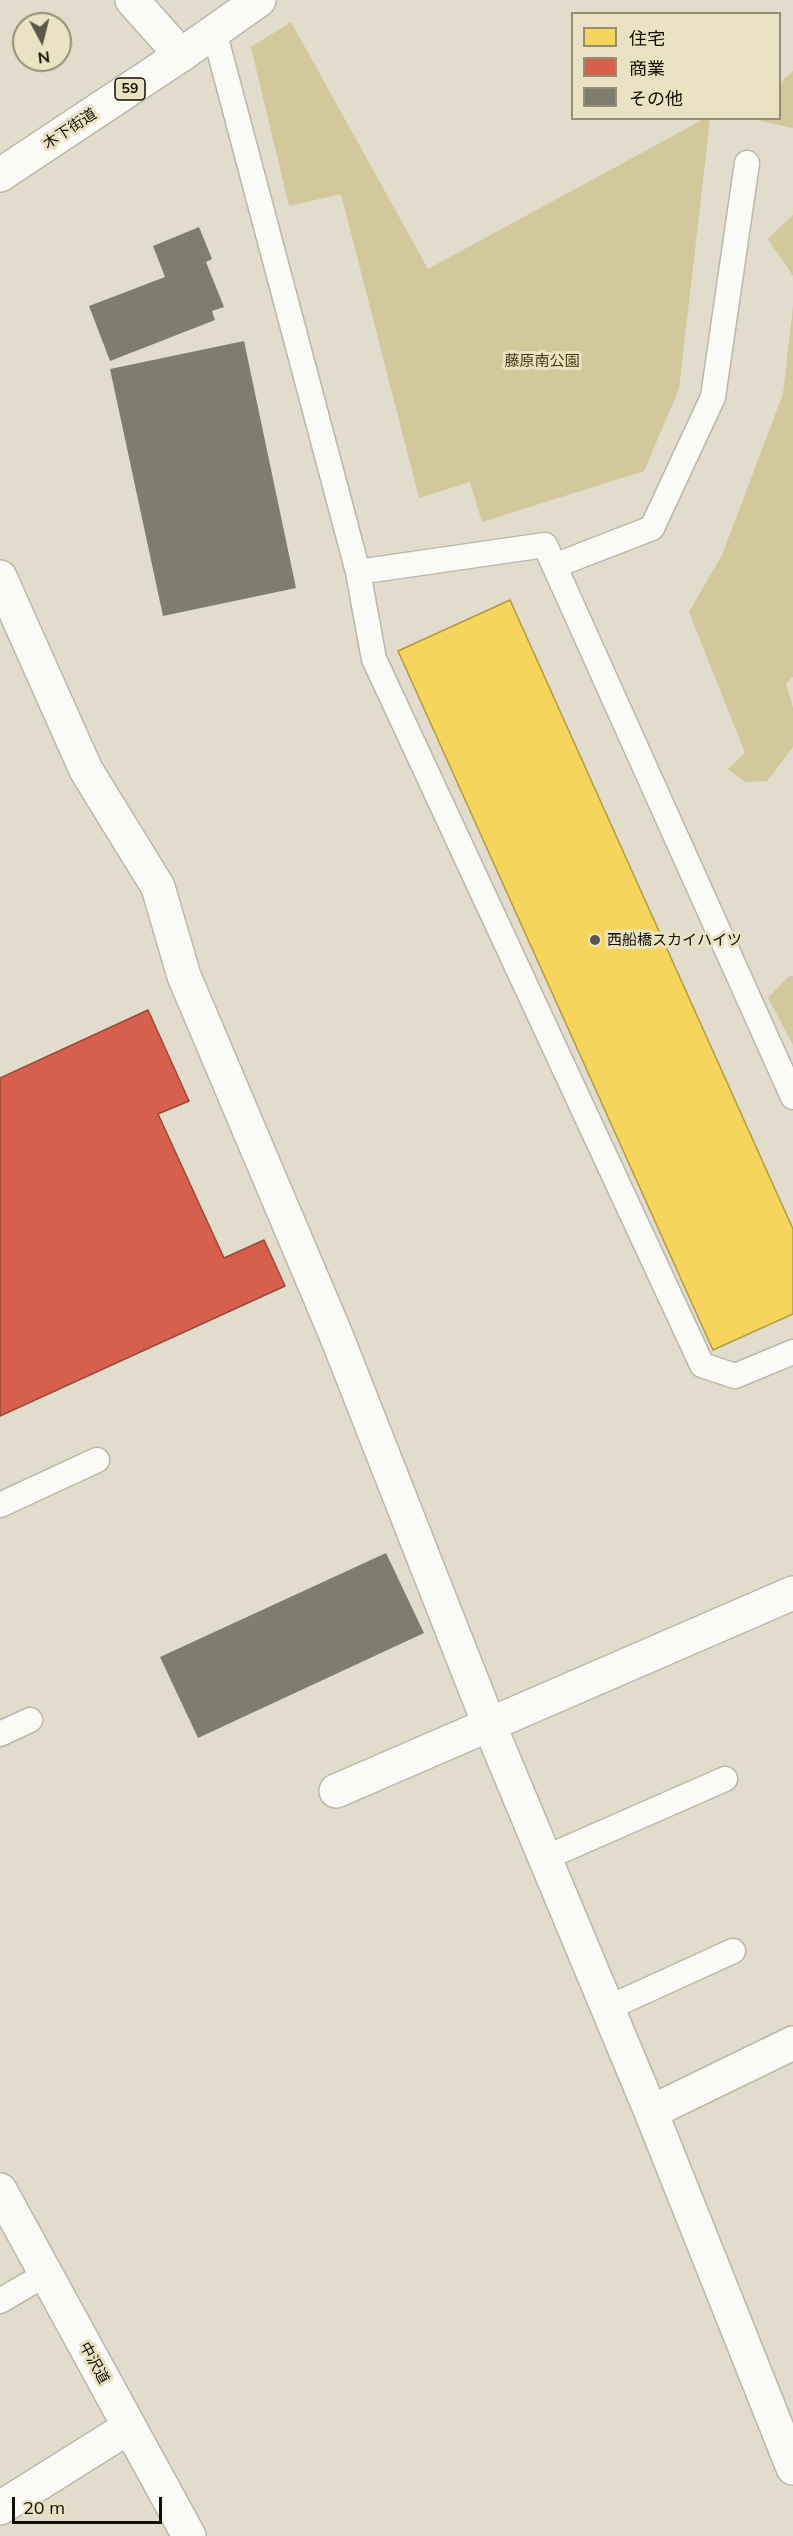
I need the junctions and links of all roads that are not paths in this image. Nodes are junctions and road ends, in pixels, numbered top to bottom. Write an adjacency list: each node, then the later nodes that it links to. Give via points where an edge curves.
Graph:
1 (132, 0): 4 (street)
2 (259, 0): 3 (street, 木下街道 / 59)
3 (214, 31): 4 (street, 木下街道 / 59); 8 (lane)
4 (181, 55): 6 (street, 木下街道 / 59)
5 (747, 164): 7 (lane, via 713,397 652,528)
6 (0, 175)
7 (554, 566): 8 (lane, via 545,545); 10 (lane)
8 (358, 572): 11 (lane, via 374,659 702,1365 735,1376)
9 (0, 577): 16 (street, via 87,770 158,887 184,976 336,1335)
10 (793, 1097)
11 (793, 1352)
12 (97, 1460): 13 (lane)
13 (0, 1505)
14 (793, 1593): 16 (street)
15 (30, 1720): 17 (lane)
16 (489, 1724): 19 (street); 20 (street)
17 (0, 1734)
18 (725, 1779): 20 (lane)
19 (336, 1791)
20 (545, 1858): 22 (street)
21 (733, 1951): 22 (lane)
22 (608, 2008): 24 (street)
23 (793, 2043): 24 (street)
24 (651, 2112): 29 (street)
25 (0, 2190): 26 (street, 中沢道)
26 (46, 2274): 27 (lane); 28 (street, 中沢道)
27 (0, 2301)
28 (129, 2427): 30 (street); 31 (street, 中沢道)
29 (789, 2450)
30 (0, 2508)
31 (189, 2536)

